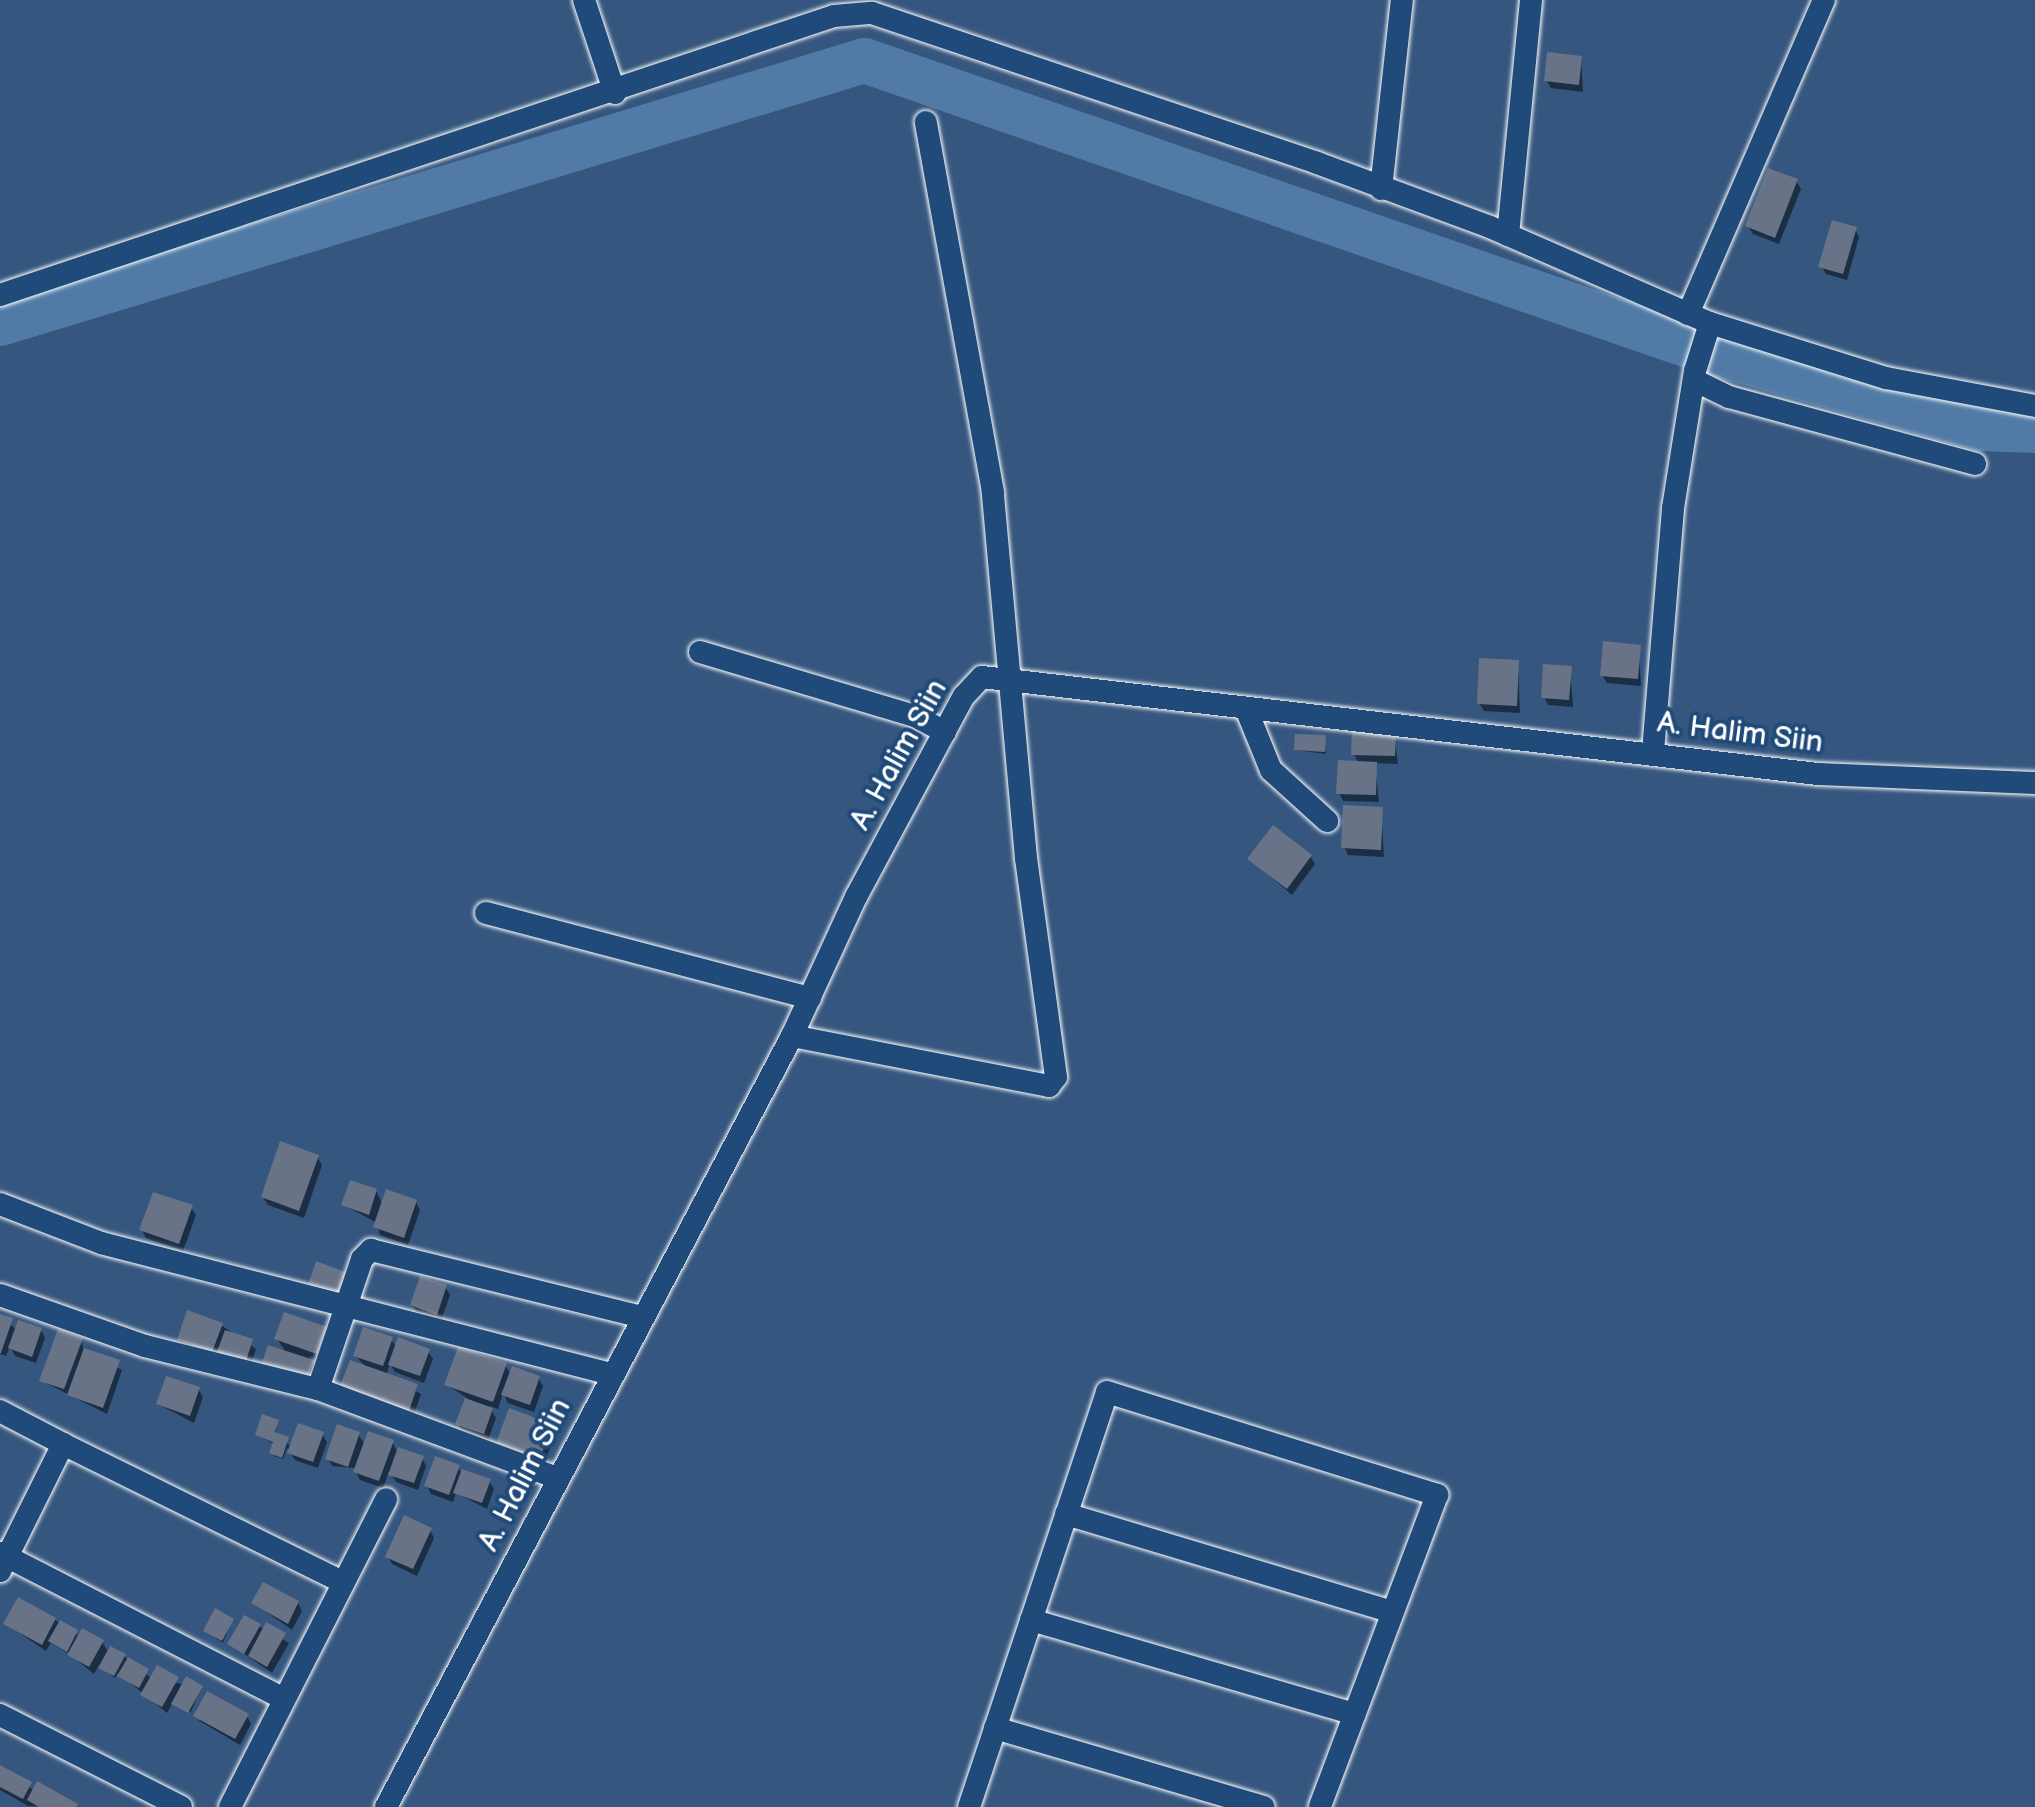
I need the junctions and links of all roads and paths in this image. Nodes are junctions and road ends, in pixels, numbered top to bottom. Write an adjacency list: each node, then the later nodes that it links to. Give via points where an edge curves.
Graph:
1 (584, 0): 5 (street)
2 (1402, 0): 7 (street)
3 (1532, 0): 8 (street)
4 (1824, 0): 10 (street)
5 (615, 93): 7 (street, via 834,16 872,13); 9 (street)
6 (926, 122): 15 (street, via 993,492)
7 (1381, 189): 8 (street)
8 (1508, 235): 10 (street)
9 (0, 294)
10 (1701, 326): 11 (street); 12 (street, via 1886,378)
11 (1694, 376): 13 (street, via 1729,397); 18 (street, via 1666,567)
12 (2035, 406)
13 (1975, 464)
14 (700, 652): 17 (street)
15 (1009, 676): 16 (street, A. Halim Siin); 17 (street, A. Halim Siin, via 973,684); 23 (street, via 1055,1081 1050,1086)
16 (1247, 711): 18 (street, A. Halim Siin); 20 (street, via 1271,770)
17 (931, 724): 22 (street, A. Halim Siin)
18 (1653, 752): 19 (street, A. Halim Siin, via 1818,774)
19 (2035, 784)
20 (1327, 821)
21 (486, 913): 22 (street)
22 (810, 998): 23 (street, A. Halim Siin)
23 (792, 1036): 27 (street, A. Halim Siin)
24 (0, 1204): 26 (street, via 101,1243)
25 (0, 1295): 29 (street, via 160,1350)
26 (345, 1310): 27 (street, via 362,1258 372,1250); 28 (street); 29 (street)
27 (642, 1317): 28 (street, A. Halim Siin)
28 (611, 1374): 32 (street, A. Halim Siin)
29 (318, 1390): 32 (street)
30 (0, 1411): 31 (street)
31 (63, 1444): 35 (street); 36 (street)
32 (557, 1478): 45 (street, A. Halim Siin)
33 (386, 1500): 36 (street)
34 (1066, 1514): 37 (street); 37 (street, via 1107,1392 1437,1495); 38 (street)
35 (2, 1560): 39 (street)
36 (344, 1583): 39 (street)
37 (1392, 1612): 40 (street)
38 (1031, 1620): 40 (street); 42 (street)
39 (284, 1699): 44 (street)
40 (1355, 1714): 48 (street)
41 (0, 1715): 43 (street)
42 (995, 1728): 46 (street); 47 (street)
43 (181, 1807)
44 (230, 1807)
45 (386, 1807)
46 (969, 1807)
47 (1264, 1807)
48 (1320, 1807)

